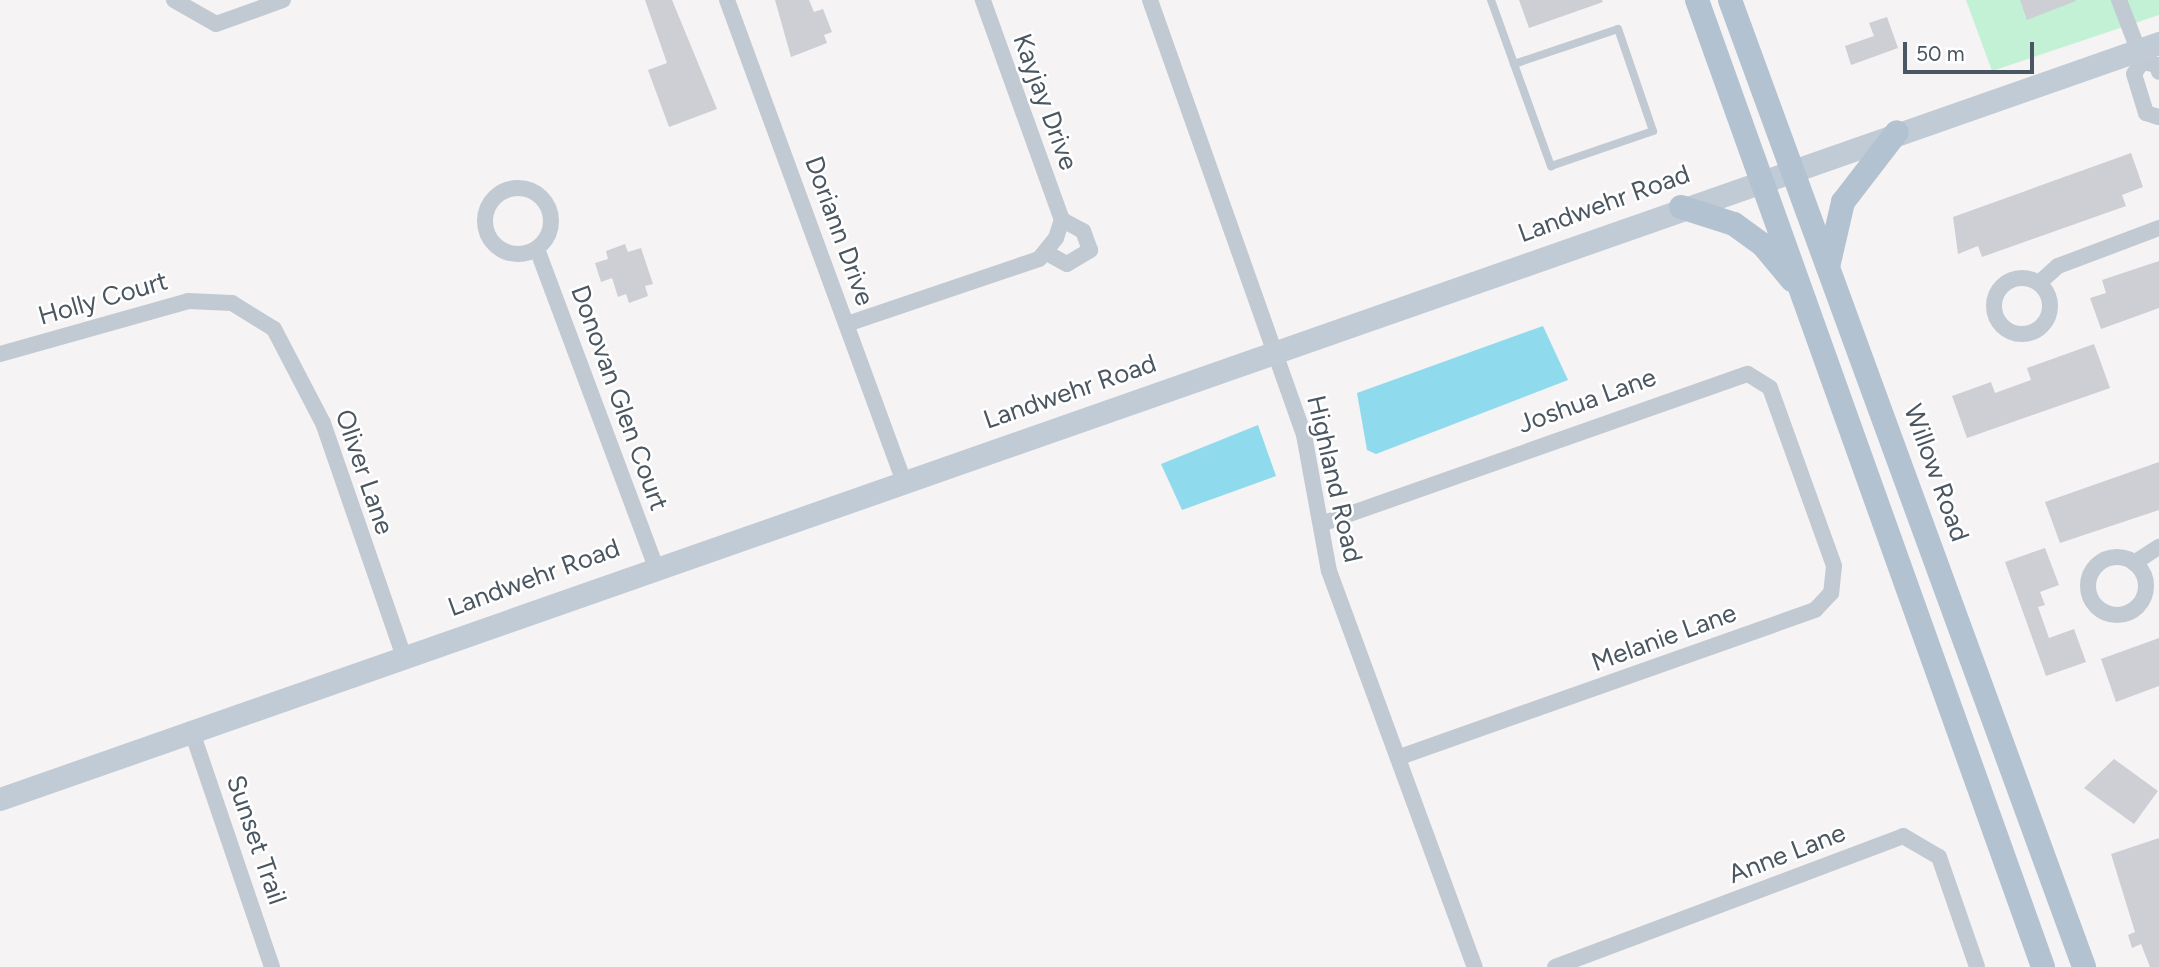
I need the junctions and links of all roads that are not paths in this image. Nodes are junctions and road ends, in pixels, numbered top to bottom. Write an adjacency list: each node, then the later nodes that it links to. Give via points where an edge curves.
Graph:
1 (174, 0): 2 (street, via 194,17 216,24)
2 (284, 0)
3 (727, 0): 26 (street, Doriann Drive)
4 (983, 0): 18 (street, Kayjay Drive)
5 (1150, 0): 27 (street, Highland Road)
6 (1491, 0): 11 (lane)
7 (1697, 0): 16 (main road)
8 (1730, 0): 15 (main road, Willow Road)
9 (2119, 0): 10 (street)
10 (2146, 52): 12 (street); 13 (street, via 2134,74 2146,113); 14 (main road, Landwehr Road)
11 (1514, 64): 11 (lane, via 1552,166 1653,131 1618,29)
12 (2159, 72)
13 (2159, 118)
14 (1897, 132): 15 (main road, Landwehr Road); 22 (main road, via 1843,202)
15 (1791, 168): 16 (main road, Landwehr Road); 22 (main road, Willow Road)
16 (1762, 178): 17 (main road, Landwehr Road); 24 (main road)
17 (1681, 207): 24 (main road, via 1734,224 1762,244); 27 (main road, Landwehr Road)
18 (1062, 220): 21 (street); 21 (street, Kayjay Drive, via 1083,231 1090,250 1066,264)
19 (2159, 228): 23 (street, via 2058,266)
20 (537, 248): 20 (street, via 549,233 546,204 531,190 502,192 488,208 490,239 507,253); 34 (street, Donovan Glen Court)
21 (1045, 252): 26 (street)
22 (1828, 267): 44 (main road, Willow Road)
23 (2039, 283)
24 (1805, 298): 43 (main road)
25 (258, 318): 28 (street, Holly Court, via 232,303 188,301); 35 (street, Oliver Lane, via 290,351 323,423)
26 (847, 324): 29 (street, Doriann Drive)
27 (1276, 351): 29 (main road, Landwehr Road); 31 (street, Highland Road, via 1304,435)
28 (0, 354)
29 (903, 479): 34 (main road, Landwehr Road)
30 (1806, 484): 31 (street, Joshua Lane, via 1770,388 1748,374); 37 (street, Melanie Lane, via 1834,566 1831,593 1815,610)
31 (1324, 523): 37 (street, Highland Road, via 1329,571)
32 (2159, 547): 33 (street)
33 (2134, 563)
34 (656, 564): 35 (main road, Landwehr Road)
35 (403, 654): 36 (main road, Landwehr Road)
36 (191, 729): 38 (main road, Landwehr Road); 39 (street, Sunset Trail)
37 (1401, 757): 40 (street, Highland Road)
38 (0, 799)
39 (272, 967)
40 (1475, 967)
41 (1555, 967): 42 (street, Anne Lane, via 1903,836 1939,857)
42 (1977, 967)
43 (2043, 967)
44 (2084, 967)

